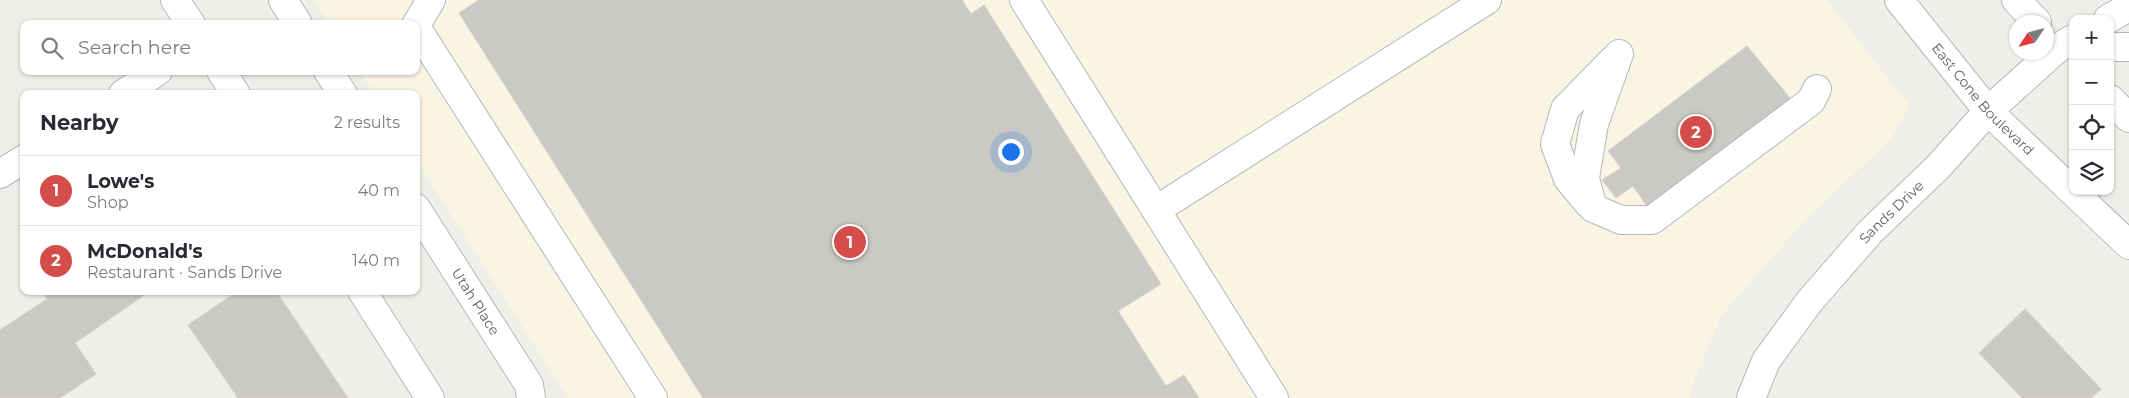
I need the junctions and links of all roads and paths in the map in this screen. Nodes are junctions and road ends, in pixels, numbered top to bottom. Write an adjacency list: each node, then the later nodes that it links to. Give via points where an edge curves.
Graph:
1 (176, 0): 11 (street)
2 (283, 0): 12 (street)
3 (432, 0): 13 (street)
4 (1024, 0): 31 (street)
5 (1487, 0): 31 (street)
6 (1899, 0): 27 (street, East Cone Boulevard)
7 (2016, 0): 9 (street)
8 (2129, 7): 10 (street)
9 (2030, 15)
10 (2114, 16)
11 (188, 20)
12 (296, 20)
13 (420, 20)
14 (420, 32): 37 (street)
15 (2065, 45): 27 (street, Sands Drive)
16 (2114, 47): 17 (street)
17 (2129, 47)
18 (1619, 54): 22 (street, via 1594,124 1585,178 1592,208 1621,220 1652,220 1811,101)
19 (152, 75): 23 (street)
20 (224, 75): 24 (street)
21 (331, 75): 25 (street)
22 (1817, 89)
23 (129, 90)
24 (233, 90)
25 (340, 90)
26 (2114, 103): 28 (street)
27 (1988, 111): 33 (street, East Cone Boulevard); 39 (street, Sands Drive, via 1938,167 1870,232 1809,302 1766,361)
28 (2129, 118)
29 (20, 162): 30 (street)
30 (0, 174)
31 (1156, 210): 38 (street)
32 (420, 214): 36 (street, Utah Place, via 529,385)
33 (2129, 244)
34 (365, 295): 35 (street)
35 (430, 398)
36 (531, 398)
37 (653, 398)
38 (1274, 398)
39 (1750, 398)

